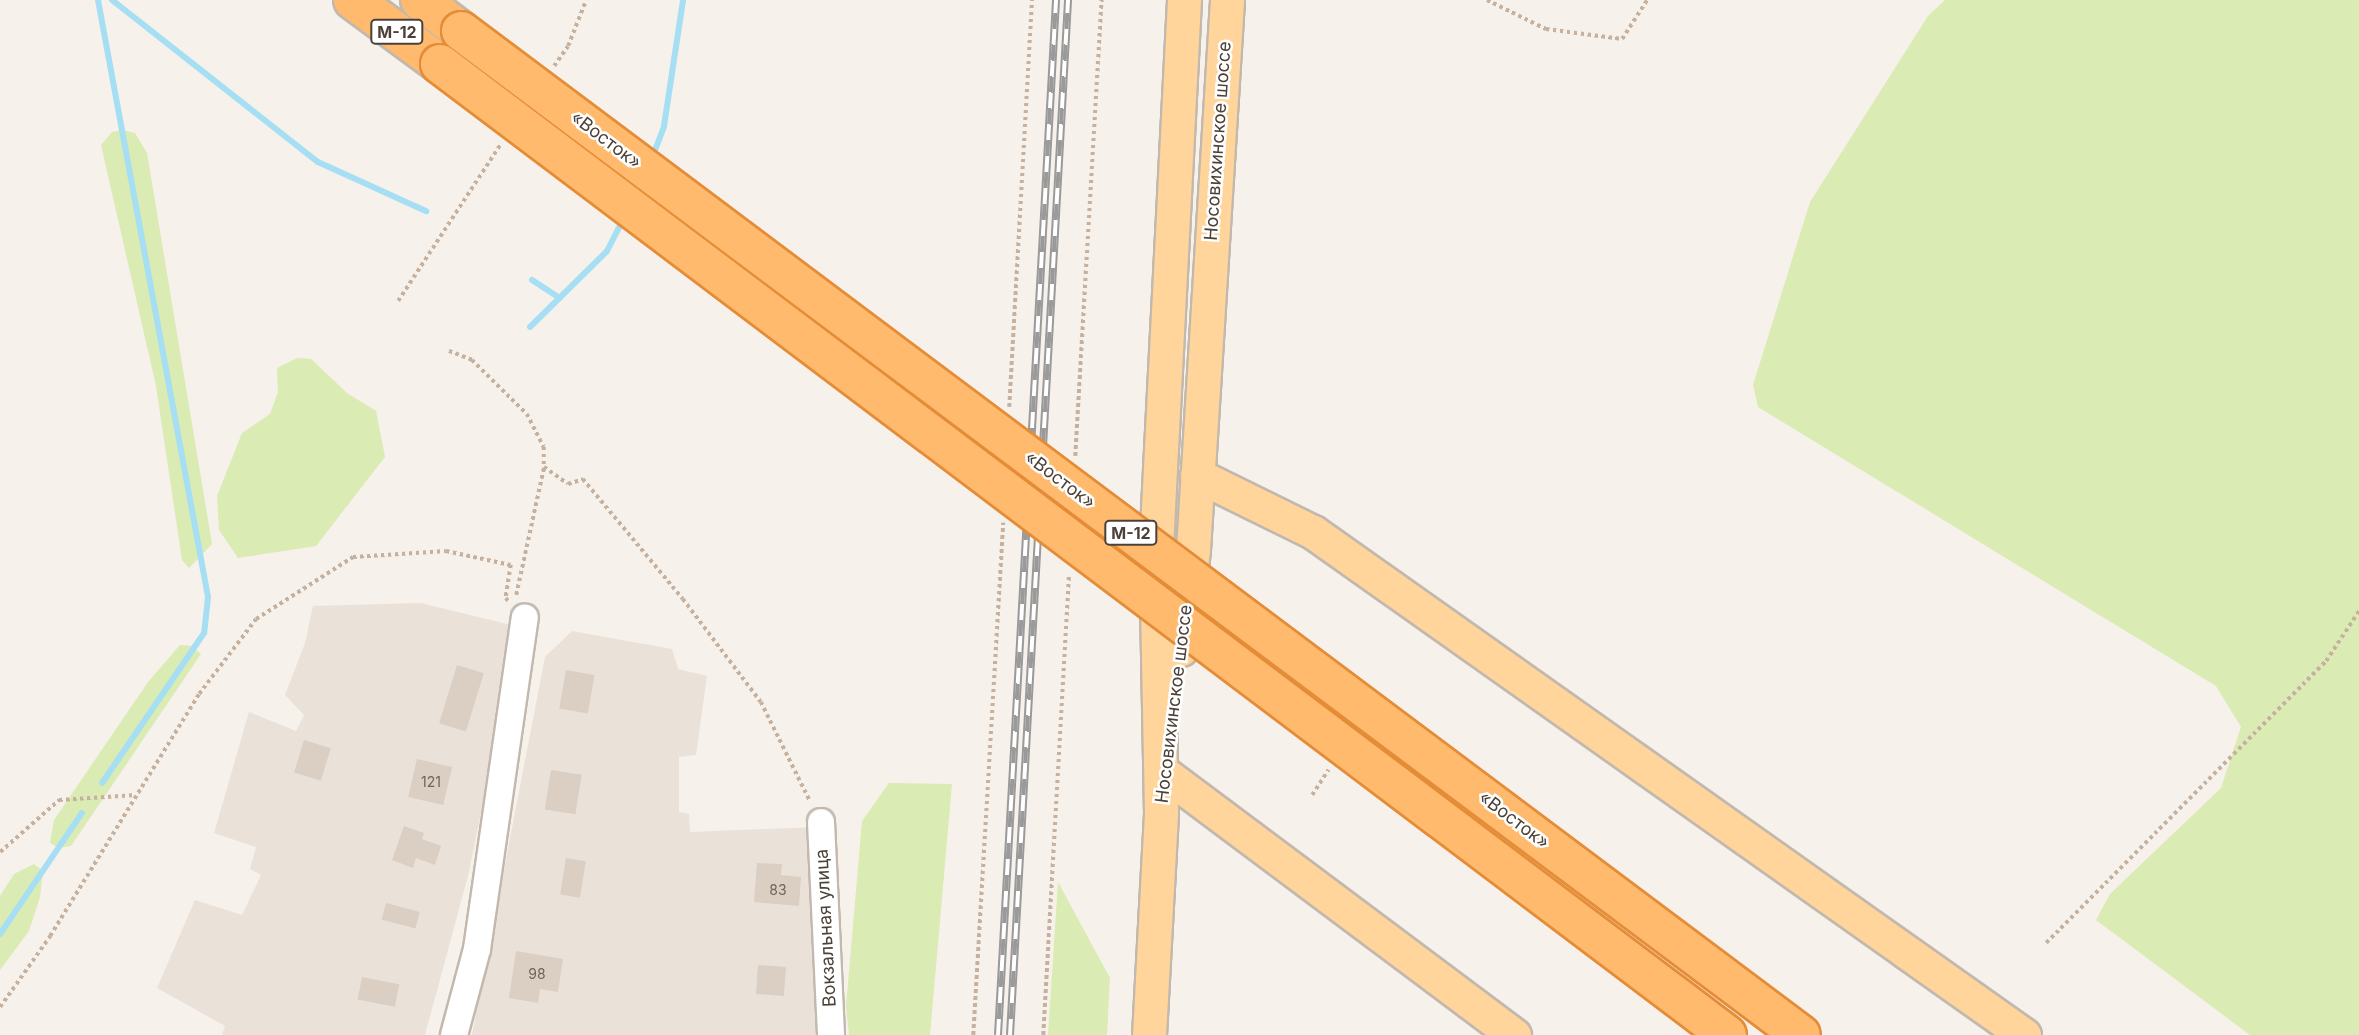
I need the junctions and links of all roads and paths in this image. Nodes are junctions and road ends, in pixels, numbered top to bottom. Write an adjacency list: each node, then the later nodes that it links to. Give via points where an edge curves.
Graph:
1 (354, 0): 28 (highway, М-12, bridge)
2 (420, 0): 29 (highway, «Восток» / М-12, bridge)
3 (586, 0): 9 (path, via 568,46)
4 (1184, 0): 18 (main road, Носовихинское шоссе, via 1156,547)
5 (1227, 0): 10 (main road, Носовихинское шоссе)
6 (1234, 0): 10 (street)
7 (1487, 0): 8 (path, via 1546,29 1622,39)
8 (1647, 0)
9 (553, 68)
10 (1221, 105): 15 (main road, Носовихинское шоссе)
11 (507, 134): 12 (path)
12 (398, 302)
13 (449, 351): 14 (path, via 472,360 527,414 544,447)
14 (544, 467): 19 (path, via 514,608 506,598 511,565 446,551 354,558 256,619 199,694); 20 (path, via 568,484 577,478 589,485 734,664 778,731)
15 (1197, 475): 18 (main road, Носовихинское шоссе, via 1193,550); 30 (main road, via 1312,532)
16 (2359, 611): 22 (path, via 2326,661)
17 (525, 617): 24 (street, via 477,949)
18 (1163, 773): 26 (main road, Носовихинское шоссе); 27 (main road)
19 (137, 795): 21 (path, via 58,800); 23 (path)
20 (821, 822): 25 (street, Вокзальная улица)
21 (0, 852)
22 (2046, 943)
23 (0, 1007)
24 (454, 1035)
25 (831, 1035)
26 (1149, 1035)
27 (1514, 1035)
28 (1727, 1035)
29 (1801, 1035)
30 (2024, 1035)

